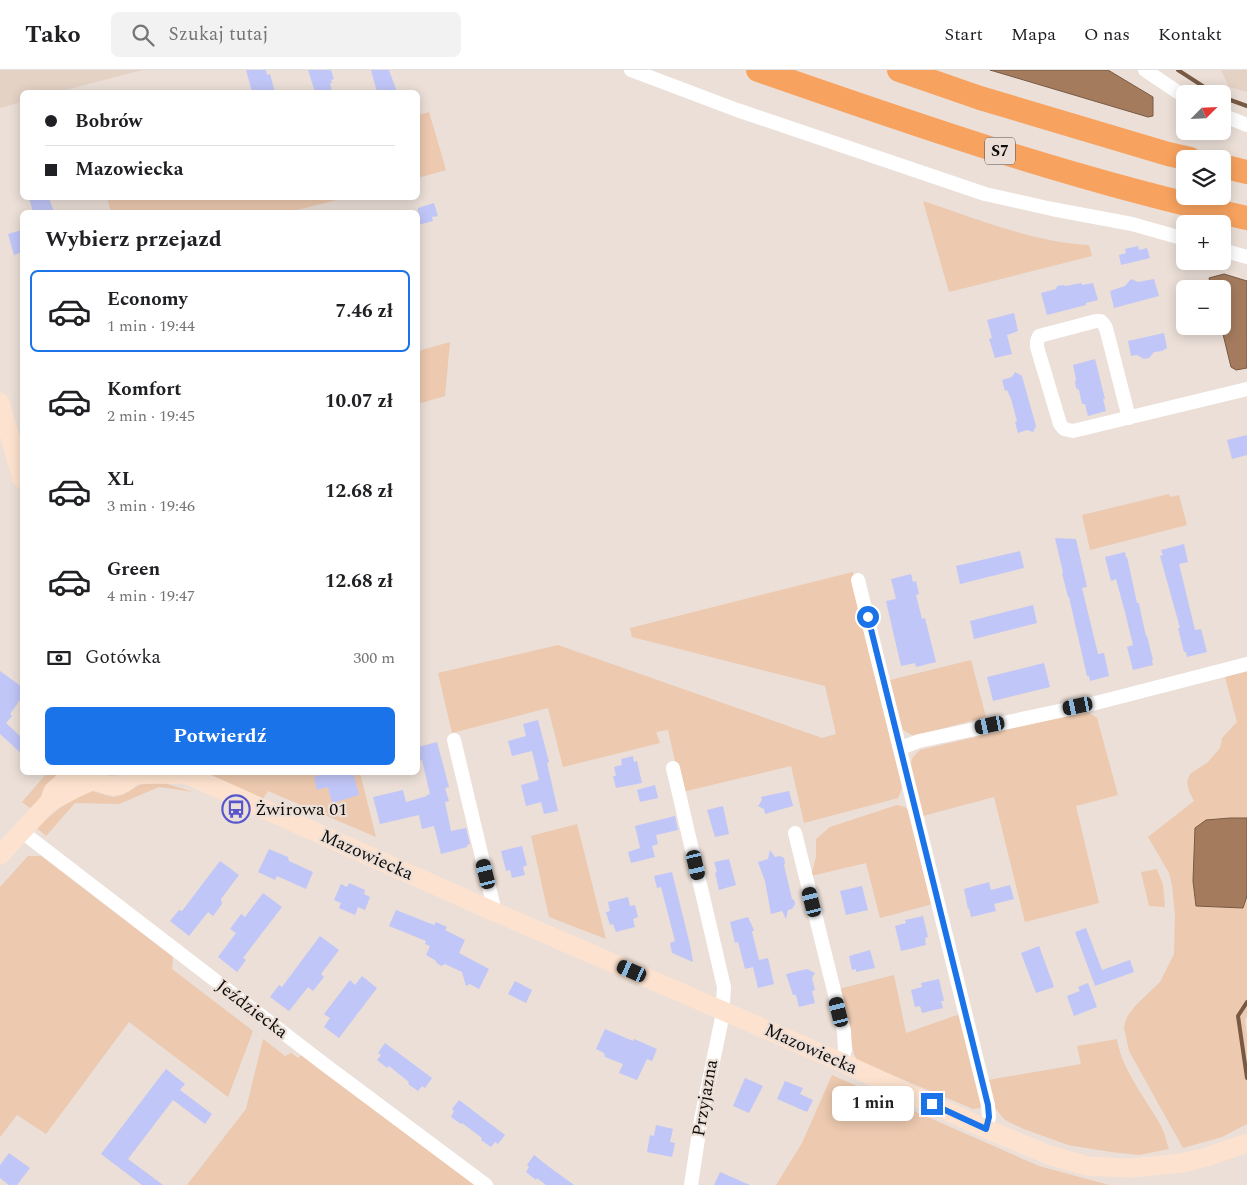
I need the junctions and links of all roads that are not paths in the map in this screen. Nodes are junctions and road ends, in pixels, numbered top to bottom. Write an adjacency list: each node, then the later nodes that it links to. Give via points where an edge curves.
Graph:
1 (632, 70): 12 (street, via 737,110 985,194 1132,224)
2 (758, 70): 11 (highway, S7, via 1078,176)
3 (899, 70): 8 (highway)
4 (1145, 70): 5 (street)
5 (1176, 91)
6 (1231, 119): 7 (street)
7 (1247, 125)
8 (1176, 156)
9 (1231, 168): 10 (highway)
10 (1247, 172)
11 (1247, 218)
12 (1176, 236)
13 (1231, 253): 14 (street)
14 (1247, 257)
15 (1247, 389): 17 (street)
16 (0, 402): 18 (street)
17 (1129, 418): 17 (street, via 1107,332 1101,321 1039,336 1037,347 1064,429 1073,431)
18 (20, 472)
19 (858, 580): 22 (street)
20 (1247, 664): 22 (street, via 1092,704 919,741)
21 (454, 740): 32 (street)
22 (901, 748): 35 (street, via 988,1105)
23 (673, 768): 33 (street, Przyjazna, via 723,982)
24 (71, 775): 28 (street, Mazowiecka, via 53,791)
25 (132, 775): 27 (street, Mazowiecka, via 127,782 112,787)
26 (187, 775): 32 (street, Mazowiecka)
27 (94, 776): 28 (street, Mazowiecka)
28 (49, 802): 29 (street, Mazowiecka)
29 (20, 831): 31 (street, Mazowiecka); 37 (street, Jeździecka)
30 (795, 833): 34 (street, via 846,1042)
31 (0, 855)
32 (495, 912): 33 (street, Mazowiecka)
33 (723, 1011): 34 (street, Mazowiecka); 38 (street, Przyjazna)
34 (841, 1062): 35 (street, Mazowiecka)
35 (986, 1129): 36 (street, Mazowiecka, via 1064,1160 1103,1167 1182,1163)
36 (1247, 1143)
37 (486, 1185)
38 (691, 1185)

